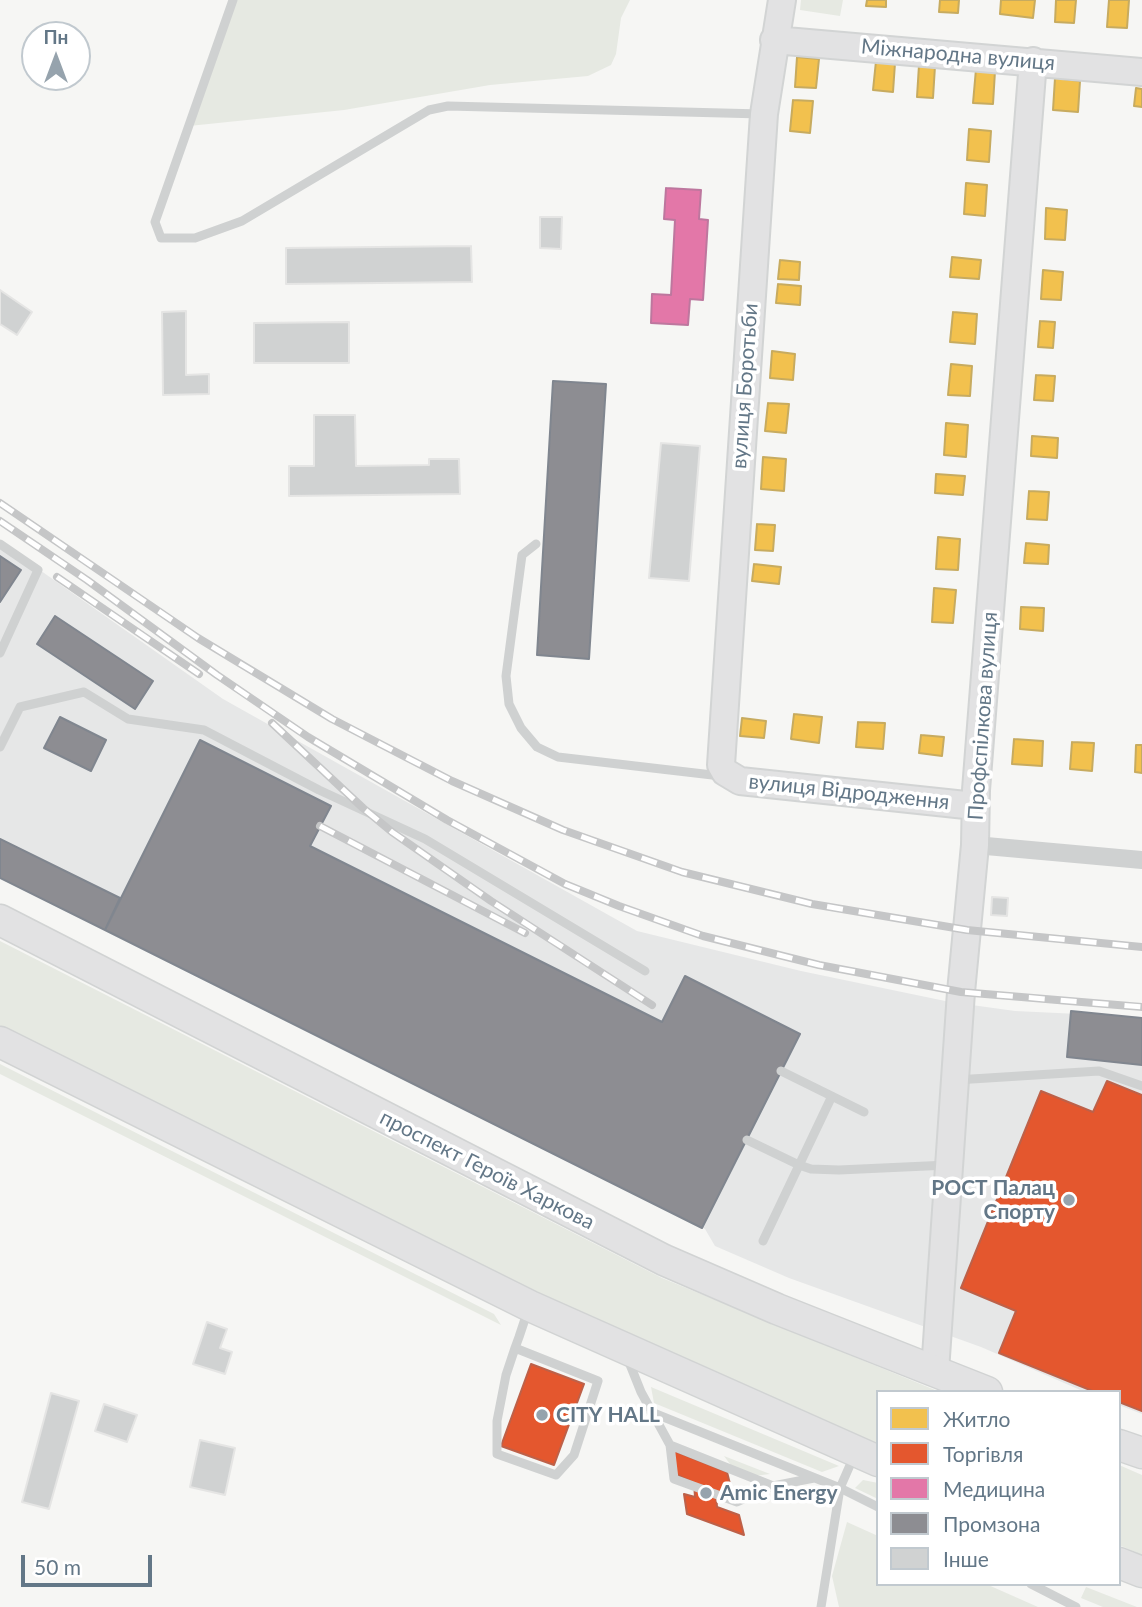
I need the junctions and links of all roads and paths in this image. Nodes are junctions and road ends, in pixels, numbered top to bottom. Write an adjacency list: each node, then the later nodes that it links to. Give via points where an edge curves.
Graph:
1 (233, 0): 6 (lane, via 155,222 161,238 195,238 242,221 429,110 448,106)
2 (782, 0): 3 (street, вулиця Боротьби)
3 (774, 40): 4 (street, Міжнародна вулиця); 6 (street, вулиця Боротьби)
4 (1033, 61): 5 (street, Міжнародна вулиця); 12 (street, Профспілкова вулиця)
5 (1142, 72)
6 (764, 114): 11 (street, вулиця Боротьби, via 720,755)
7 (0, 544): 9 (lane, via 38,570)
8 (536, 544): 11 (lane, via 522,555 506,676 509,704 521,728 537,747 558,757)
9 (0, 653)
10 (0, 747): 16 (lane, via 20,707 84,692 128,719 204,730 425,839)
11 (728, 775): 12 (street, вулиця Відродження, via 740,781)
12 (975, 806): 13 (street, Профспілкова вулиця)
13 (975, 845): 14 (street); 19 (street, Профспілкова вулиця)
14 (1142, 860)
15 (0, 920): 30 (main road, проспект Героїв Харкова, via 664,1260)
16 (645, 971)
17 (0, 1042): 27 (main road)
18 (781, 1071): 21 (lane)
19 (954, 1080): 20 (lane, via 1099,1071); 25 (street, Профспілкова вулиця)
20 (1142, 1086)
21 (832, 1096): 22 (lane); 24 (lane)
22 (864, 1112)
23 (747, 1140): 24 (lane)
24 (799, 1165): 25 (lane, via 839,1170); 26 (lane)
25 (949, 1165): 30 (street, Профспілкова вулиця)
26 (763, 1241)
27 (530, 1306): 28 (lane); 29 (main road)
28 (515, 1348): 28 (lane, via 497,1422 497,1454 556,1475 574,1455 598,1381)
29 (624, 1349): 32 (lane); 36 (main road)
30 (934, 1371): 31 (main road, проспект Героїв Харкова)
31 (982, 1390)
32 (651, 1412): 33 (lane); 37 (lane)
33 (670, 1445): 38 (lane); 38 (lane, via 674,1479 737,1502)
34 (1121, 1446): 35 (main road)
35 (1142, 1453)
36 (867, 1456): 39 (lane)
37 (814, 1478): 38 (lane); 39 (lane)
38 (773, 1486)
39 (840, 1488): 40 (lane); 44 (lane)
40 (876, 1506)
41 (1121, 1564): 42 (main road)
42 (1142, 1572)
43 (1035, 1586): 45 (lane)
44 (821, 1607)
45 (1076, 1607)

